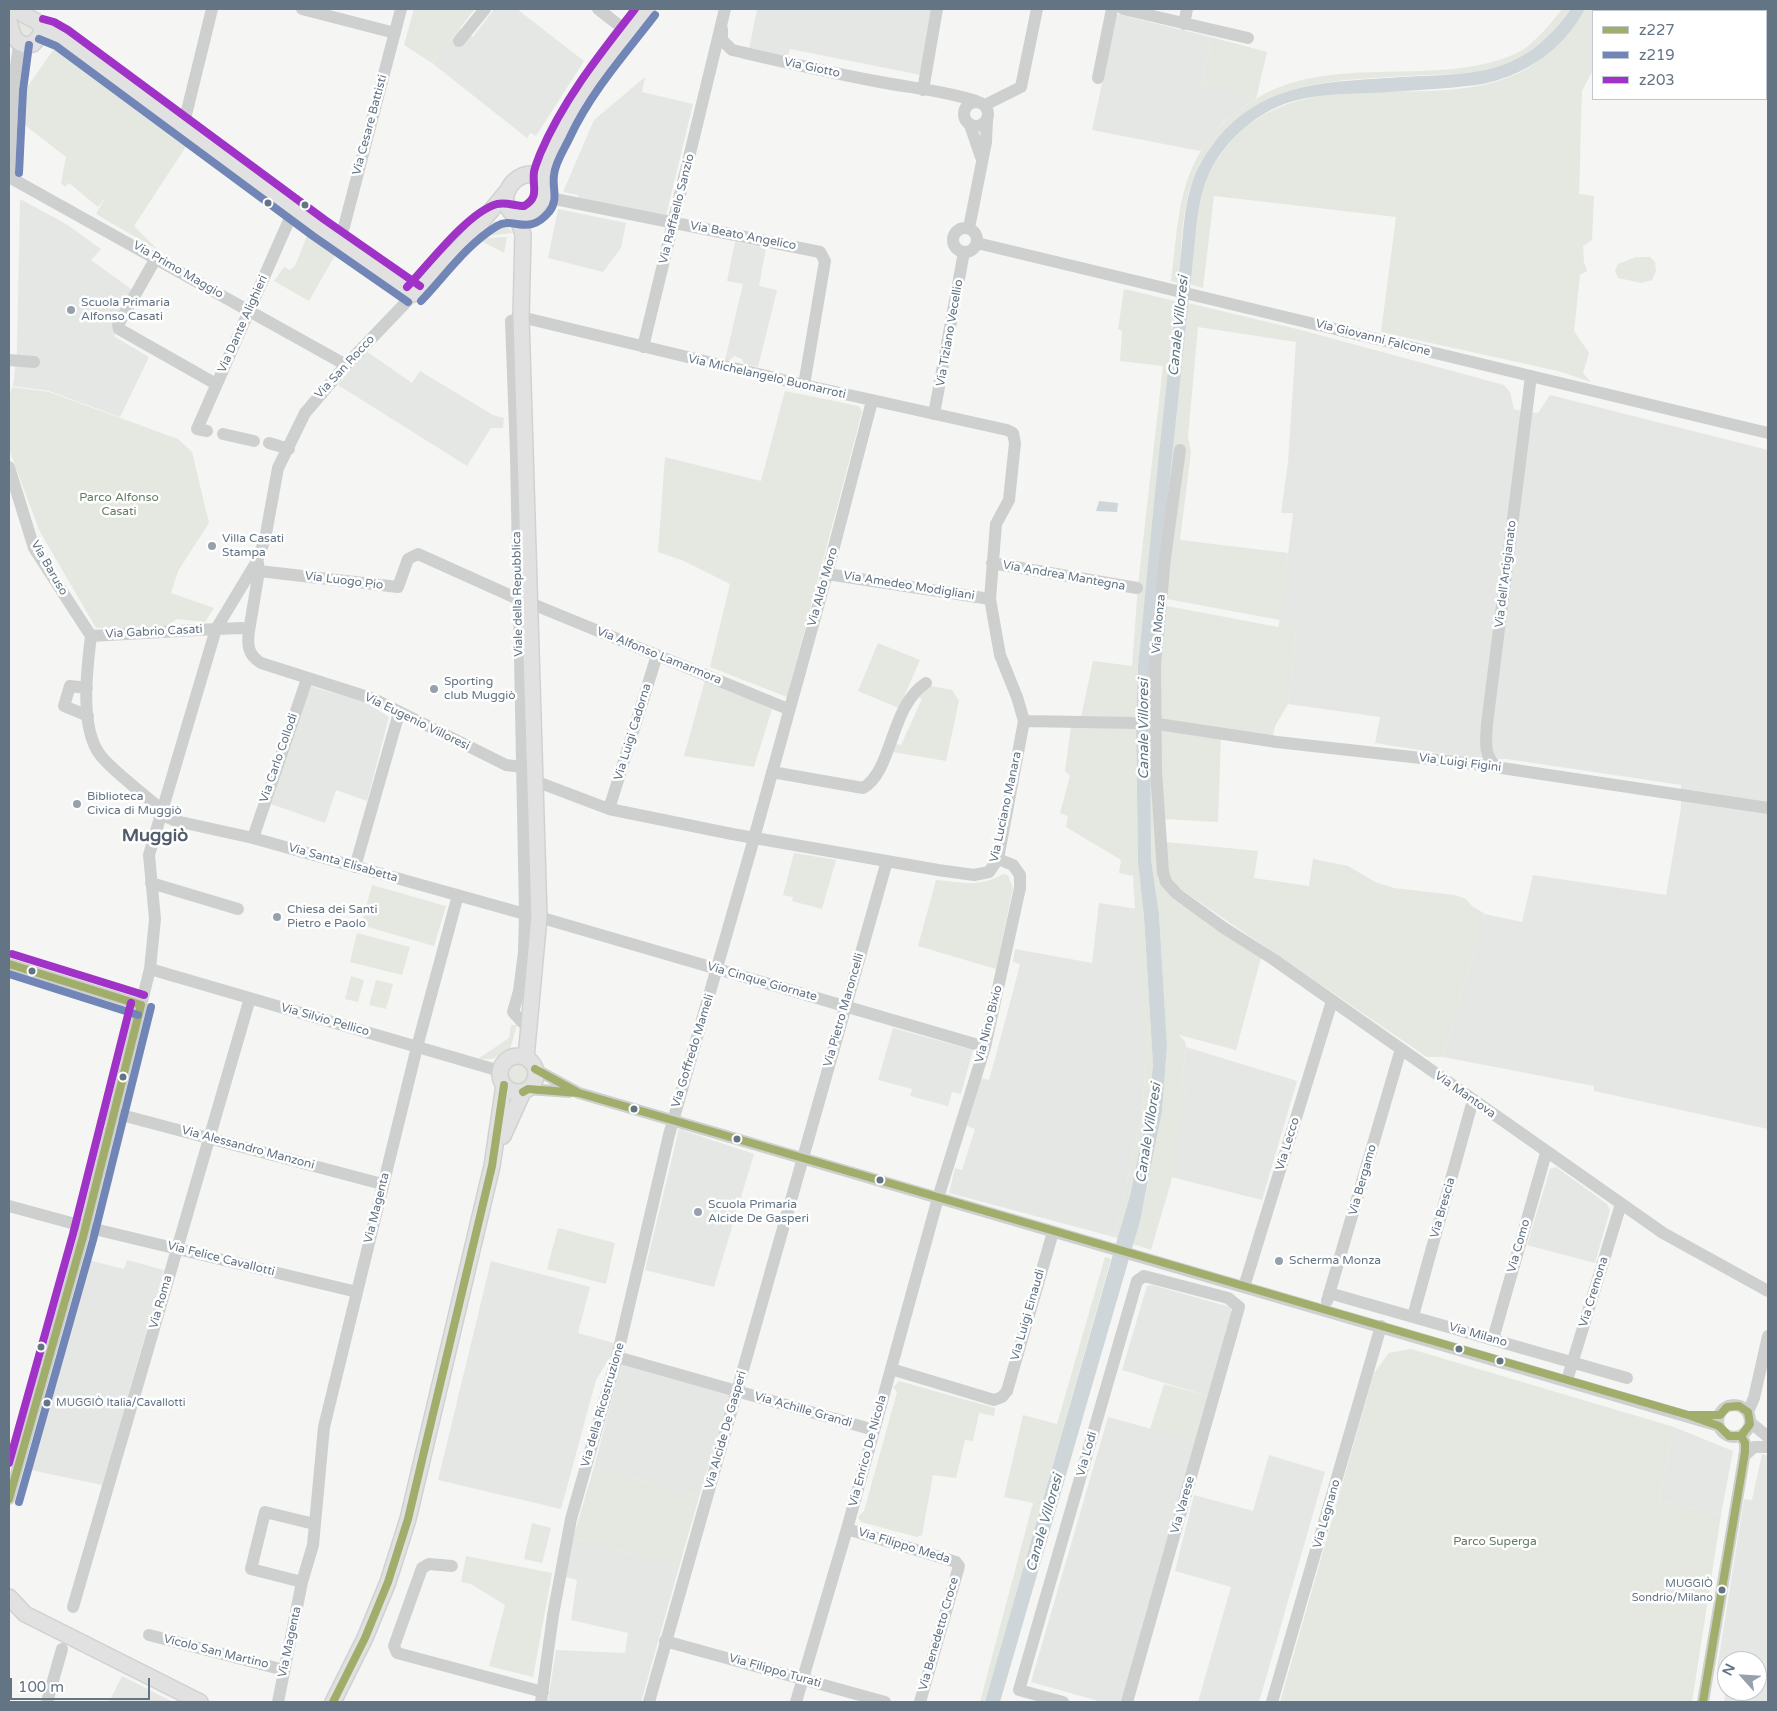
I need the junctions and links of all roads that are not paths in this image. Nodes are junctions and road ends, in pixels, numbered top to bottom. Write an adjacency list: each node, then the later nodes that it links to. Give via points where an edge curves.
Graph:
1 (17, 9): 17 (main road, via 37,20)
2 (212, 9): 30 (street)
3 (302, 9): 18 (street)
4 (401, 9): 18 (street, Via Cesare Battisti)
5 (485, 9): 21 (street)
6 (598, 9): 19 (street)
7 (647, 9): 19 (main road)
8 (724, 9): 15 (street, Via Raffaello Sanzio)
9 (937, 9): 26 (street)
10 (1037, 9): 27 (street, via 1021,87)
11 (1112, 9): 25 (street)
12 (1122, 9): 16 (street)
13 (1187, 9): 16 (street)
14 (9, 21): 22 (main road)
15 (722, 24): 23 (street, via 722,40); 24 (street, Via Raffaello Sanzio)
16 (1184, 24): 20 (street)
17 (41, 29): 22 (main road, via 40,37 33,44); 30 (main road, via 62,38)
18 (395, 33): 43 (street, Via Cesare Battisti)
19 (629, 33): 31 (main road, via 588,88)
20 (1248, 38)
21 (459, 41)
22 (19, 44): 32 (street)
23 (732, 50): 24 (street, Via Raffaello Sanzio, via 719,56); 26 (street, Via Giotto)
24 (710, 71): 40 (street, Via Raffaello Sanzio)
25 (1098, 78)
26 (927, 91): 27 (street, Via Giotto, via 942,91); 28 (street, Via Giotto, via 952,101)
27 (981, 103): 28 (street, via 966,107); 29 (street, via 989,112)
28 (967, 120): 29 (street, via 978,126); 33 (street)
29 (987, 120): 33 (street)
30 (182, 126): 38 (main road)
31 (564, 128): 34 (main road); 37 (main road, Viale della Repubblica, via 547,163)
32 (10, 130): 35 (street)
33 (982, 159): 41 (street)
34 (525, 174): 36 (main road); 37 (main road, via 534,175)
35 (9, 175): 46 (street, Via Primo Maggio)
36 (508, 190): 39 (main road, via 505,205); 42 (main road)
37 (543, 194): 39 (main road, via 530,215); 40 (street, Via Beato Angelico); 47 (main road, Viale della Repubblica)
38 (294, 209): 43 (main road); 49 (street, Via Dante Alighieri)
39 (515, 215): 42 (main road, via 494,217); 47 (main road, Viale della Repubblica, via 523,234)
40 (674, 223): 51 (street, Via Raffaello Sanzio); 57 (street, Via Beato Angelico, via 818,251 823,255 825,261)
41 (969, 228): 44 (street); 45 (street, via 958,229 952,238 955,248)
42 (468, 238): 48 (main road)
43 (340, 242): 48 (main road)
44 (977, 243): 45 (street, via 972,250); 55 (street, Via Giovanni Falcone)
45 (964, 252): 59 (street, Via Tiziano Vecellio)
46 (156, 258): 49 (street, Via Primo Maggio); 56 (street, via 118,325 119,329)
47 (524, 270): 50 (main road, Viale della Repubblica)
48 (414, 294): 54 (street, Via San Rocco)
49 (250, 311): 54 (street, Via Primo Maggio); 56 (street, Via Dante Alighieri)
50 (521, 318): 51 (street, Via Michelangelo Buonarroti); 73 (main road, Viale della Repubblica)
51 (643, 347): 57 (street, Via Michelangelo Buonarroti)
52 (9, 360): 53 (street)
53 (34, 362)
54 (344, 367): 65 (street, Via San Rocco, via 305,413)
55 (1531, 376): 61 (street, Via Giovanni Falcone); 88 (street, Via dell'Artigianato, via 1486,724 1487,755)
56 (216, 384): 60 (street, Via Dante Alighieri, via 197,429)
57 (804, 386): 58 (street, Via Michelangelo Buonarroti)
58 (872, 401): 59 (street, Via Michelangelo Buonarroti); 70 (street, Via Aldo Moro)
59 (934, 414): 68 (street, Via Michelangelo Buonarroti, via 1013,433 1015,443 1009,500 996,524)
60 (208, 431)
61 (1768, 433)
62 (223, 434): 63 (street)
63 (254, 440)
64 (269, 443): 65 (street)
65 (289, 449): 69 (street, Via San Rocco, via 276,474)
66 (1180, 450): 86 (street, Via Monza, via 1156,647)
67 (9, 467): 76 (street, Via Baruso, via 34,548)
68 (992, 563): 71 (street, Via Andrea Mantegna); 72 (street)
69 (258, 566): 73 (street, Via Luogo Pio, via 398,587 408,559 418,554); 74 (street); 75 (street, Via Eugenio Villoresi)
70 (827, 574): 72 (street, Via Amedeo Modigliani); 81 (street, Via Aldo Moro)
71 (1137, 588)
72 (990, 599): 84 (street, via 1000,655)
73 (524, 601): 77 (street, Via Alfonso Lamarmora); 87 (street, Viale della Repubblica); 90 (main road, Viale della Repubblica)
74 (216, 629): 75 (street, Via Gabrio Casati, via 242,628); 76 (street, Via Gabrio Casati); 93 (street)
75 (249, 631): 78 (street, Via Eugenio Villoresi, via 247,647 257,661)
76 (91, 636): 80 (street)
77 (657, 655): 81 (street, Via Alfonso Lamarmora); 92 (street, Via Luigi Cadorna)
78 (307, 679): 82 (street, Via Eugenio Villoresi, via 374,699); 94 (street, Via Carlo Collodi)
79 (926, 683): 89 (street, via 910,696 875,778 863,788)
80 (87, 688): 83 (street); 83 (street, via 70,686 64,706)
81 (788, 709): 89 (street, Via Aldo Moro)
82 (399, 713): 87 (street, Via Eugenio Villoresi, via 506,765); 98 (street)
83 (88, 716): 93 (street, via 100,756 156,805)
84 (1024, 721): 85 (street); 96 (street, Via Luciano Manara)
85 (1136, 723)
86 (1153, 724): 88 (street, Via Luigi Figini); 100 (street, Via Monza, via 1160,845 1163,872)
87 (522, 767): 103 (street, Viale della Repubblica)
88 (1497, 767): 91 (street, Via Luigi Figini)
89 (772, 772): 95 (street, Via Aldo Moro)
90 (535, 781): 92 (street, Via Luciano Manara); 103 (main road, Viale della Repubblica)
91 (1768, 808)
92 (609, 809): 95 (street, Via Luciano Manara)
93 (160, 814): 94 (street, Via Santa Elisabetta, via 176,821); 99 (street, via 149,855)
94 (253, 838): 98 (street, Via Santa Elisabetta)
95 (754, 838): 97 (street, Via Luciano Manara); 107 (street, Via Goffredo Mameli)
96 (998, 859): 97 (street, Via Luciano Manara, via 995,867 982,875); 113 (street, Via Nino Bixio, via 1012,865 1020,875 1020,888)
97 (887, 861): 111 (street, Via Pietro Maroncelli)
98 (355, 867): 101 (street, Via Santa Elisabetta)
99 (151, 883): 102 (street); 106 (street, via 155,919)
100 (1170, 887): 109 (street, Via Mantova)
101 (458, 895): 103 (street, Via Santa Elisabetta); 114 (street, Via Magenta)
102 (238, 909)
103 (532, 916): 104 (main road, Viale della Repubblica); 107 (street, Via Cinque Giornate); 112 (street, Viale della Repubblica, via 513,1012)
104 (535, 959): 112 (main road, Viale della Repubblica); 116 (main road, Viale della Repubblica)
105 (9, 964): 110 (street)
106 (150, 969): 108 (street, Via Silvio Pellico); 110 (street)
107 (717, 969): 111 (street, Via Cinque Giornate); 122 (street, Via Goffredo Mameli)
108 (250, 998): 114 (street, Via Silvio Pellico); 123 (street, Via Roma)
109 (1332, 1001): 115 (street, Via Mantova); 134 (street, Via Lecco)
110 (141, 1005): 121 (street)
111 (845, 1006): 113 (street, Via Cinque Giornate); 125 (street, Via Pietro Maroncelli)
112 (522, 1022): 116 (main road, Viale della Repubblica)
113 (984, 1046): 128 (street, Via Nino Bixio)
114 (417, 1047): 117 (street, Via Silvio Pellico); 127 (street, Via Magenta)
115 (1401, 1049): 120 (street, Via Mantova); 137 (street, Via Bergamo)
116 (524, 1062): 117 (main road, via 502,1065); 118 (main road, via 535,1080); 119 (street)
117 (502, 1078): 118 (main road, via 512,1092); 126 (main road)
118 (526, 1091): 119 (street); 126 (main road, via 505,1131)
119 (578, 1093): 122 (street, Via Milano)
120 (1473, 1100): 124 (street, Via Mantova); 140 (street, Via Brescia)
121 (114, 1113): 123 (street, Via Alessandro Manzoni); 131 (street)
122 (672, 1120): 125 (street, Via Milano); 144 (street, Via della Ricostruzione)
123 (209, 1138): 127 (street, Via Alessandro Manzoni); 133 (street, Via Roma)
124 (1546, 1153): 129 (street, Via Mantova); 143 (street, Via Como)
125 (803, 1158): 128 (street, Via Milano); 149 (street, Via Alcide De Gasperi)
126 (492, 1166): 175 (main road, via 397,1557 366,1638)
127 (382, 1184): 136 (street, Via Magenta)
128 (938, 1198): 132 (street, Via Milano); 146 (street, Via Enrico De Nicola)
129 (1621, 1204): 135 (street, Via Mantova, via 1663,1233); 145 (street, Via Cremona)
130 (9, 1206): 131 (street, Via Felice Cavallotti)
131 (86, 1227): 133 (street, Via Felice Cavallotti); 156 (street)
132 (1053, 1232): 134 (street, Via Milano); 146 (street, Via Luigi Einaudi, via 1007,1391 1002,1397 994,1400)
133 (176, 1248): 136 (street, Via Felice Cavallotti); 163 (street, Via Roma)
134 (1244, 1287): 139 (street, Via Milano)
135 (1768, 1291)
136 (357, 1292): 157 (street, Via Magenta, via 324,1427)
137 (1329, 1293): 139 (street, Via Bergamo); 140 (street, Via Milano)
138 (1240, 1307): 180 (street, Via Lodi, via 1228,1298 1151,1277 1144,1276 1137,1281 1019,1690); 181 (street, Via Varese)
139 (1324, 1310): 141 (street, Via Milano)
140 (1413, 1316): 143 (street, Via Milano)
141 (1381, 1326): 148 (street, Via Milano); 182 (street, Via Legnano)
142 (1768, 1336): 151 (street, via 1754,1398)
143 (1493, 1339): 145 (street, Via Milano)
144 (618, 1357): 149 (street, Via Achille Grandi); 171 (street, Via della Ricostruzione, via 571,1519)
145 (1572, 1362): 147 (street, Via Milano); 148 (street, Via Cremona)
146 (891, 1369): 152 (street, Via Enrico De Nicola)
147 (1627, 1378)
148 (1566, 1380): 150 (street, Via Milano, via 1688,1415)
149 (737, 1391): 152 (street, Via Achille Grandi); 167 (street, Via Alcide De Gasperi)
150 (1719, 1420): 151 (street, via 1722,1432); 151 (street, via 1727,1407)
151 (1743, 1424): 153 (street); 155 (street, via 1740,1447)
152 (874, 1430): 158 (street, Via Enrico De Nicola)
153 (1768, 1437)
154 (1768, 1447): 155 (street, via 1754,1447)
155 (1743, 1461): 183 (street)
156 (9, 1499)
157 (314, 1524): 161 (street, Via Magenta, via 313,1545); 161 (street, via 265,1512 251,1569)
158 (847, 1528): 160 (street, Via Filippo Meda, via 956,1562); 170 (street, Via Enrico De Nicola)
159 (452, 1566): 171 (street, Via della Ricostruzione, via 429,1564 422,1568 394,1646 397,1653)
160 (958, 1566): 179 (street, Via Benedetto Croce)
161 (302, 1582): 169 (street, Via Magenta)
162 (9, 1597): 165 (main road)
163 (73, 1607)
164 (9, 1613): 165 (main road)
165 (24, 1614): 173 (main road)
166 (149, 1635): 169 (street, Vicolo San Martino)
167 (665, 1641): 170 (street, Via Filippo Turati); 176 (street, Via Alcide De Gasperi)
168 (62, 1649): 172 (street)
169 (284, 1670): 174 (street, Via Magenta)
170 (802, 1678): 177 (street, Via Enrico De Nicola); 178 (street, Via Filippo Turati)
171 (542, 1697)
172 (47, 1702)
173 (200, 1702)
174 (278, 1702)
175 (333, 1702)
176 (649, 1702)
177 (796, 1702)
178 (885, 1702)
179 (920, 1702)
180 (1063, 1702)
181 (1127, 1702)
182 (1272, 1702)
183 (1703, 1702)

